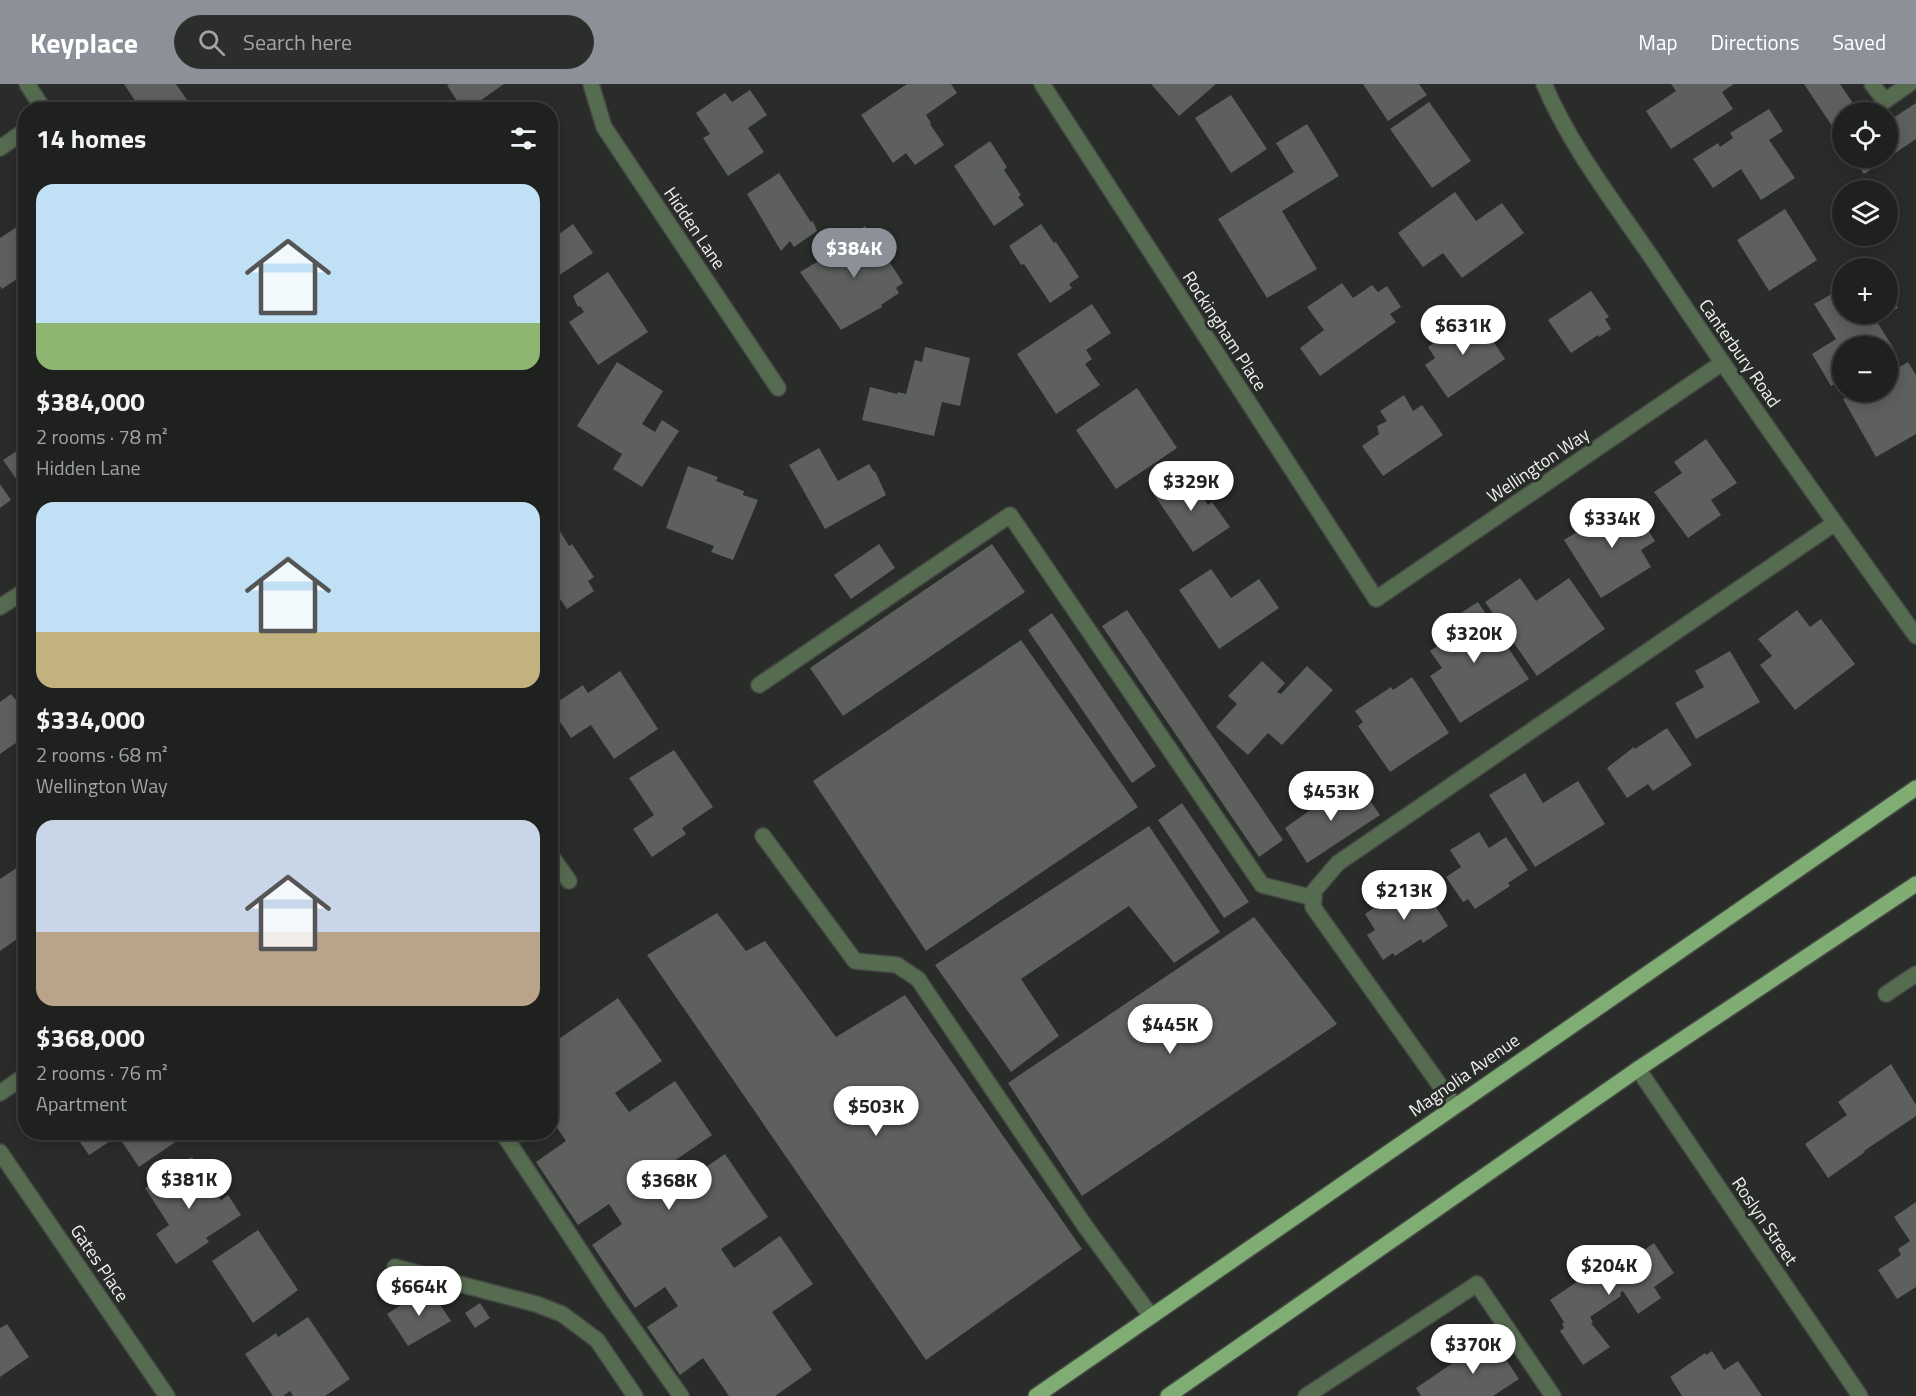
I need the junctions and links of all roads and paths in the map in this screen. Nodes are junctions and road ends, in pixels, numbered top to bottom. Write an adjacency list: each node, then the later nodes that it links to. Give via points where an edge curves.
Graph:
1 (27, 84): 7 (street)
2 (591, 84): 11 (street, Hidden Lane, via 604,127)
3 (1042, 84): 14 (street, Rockingham Place)
4 (1544, 84): 10 (street, Canterbury Road, via 1587,161)
5 (1872, 84): 6 (street, via 1885,101)
6 (1909, 84)
7 (39, 102)
8 (18, 136): 9 (street)
9 (0, 148)
10 (1722, 363): 12 (street, Canterbury Road); 14 (street, Wellington Way)
11 (778, 388)
12 (1835, 523): 16 (street, Canterbury Road); 23 (street, via 1338,863 1314,891)
13 (18, 595): 15 (street)
14 (1376, 599)
15 (0, 607)
16 (1916, 636)
17 (759, 685): 23 (street, via 1010,515 1262,885)
18 (1916, 788): 29 (main road, Magnolia Avenue)
19 (763, 836): 33 (street, via 855,960 897,965 918,979 1085,1226)
20 (558, 865): 21 (street)
21 (569, 881)
22 (1916, 884): 26 (main road)
23 (1314, 898): 29 (street, via 1313,907)
24 (1916, 974): 25 (street)
25 (1886, 994)
26 (1638, 1069): 38 (main road); 41 (street, Roslyn Street)
27 (18, 1081): 28 (street)
28 (0, 1094)
29 (1454, 1105): 33 (main road, Magnolia Avenue)
30 (507, 1140): 37 (street)
31 (0, 1152): 35 (street, Gates Place)
32 (395, 1267): 36 (street, via 562,1314 597,1340)
33 (1151, 1316): 34 (main road, Magnolia Avenue)
34 (1045, 1393)
35 (167, 1396)
36 (635, 1396)
37 (681, 1396)
38 (1168, 1396)
39 (1306, 1396): 40 (street, via 1477,1284)
40 (1553, 1396)
41 (1860, 1396)

